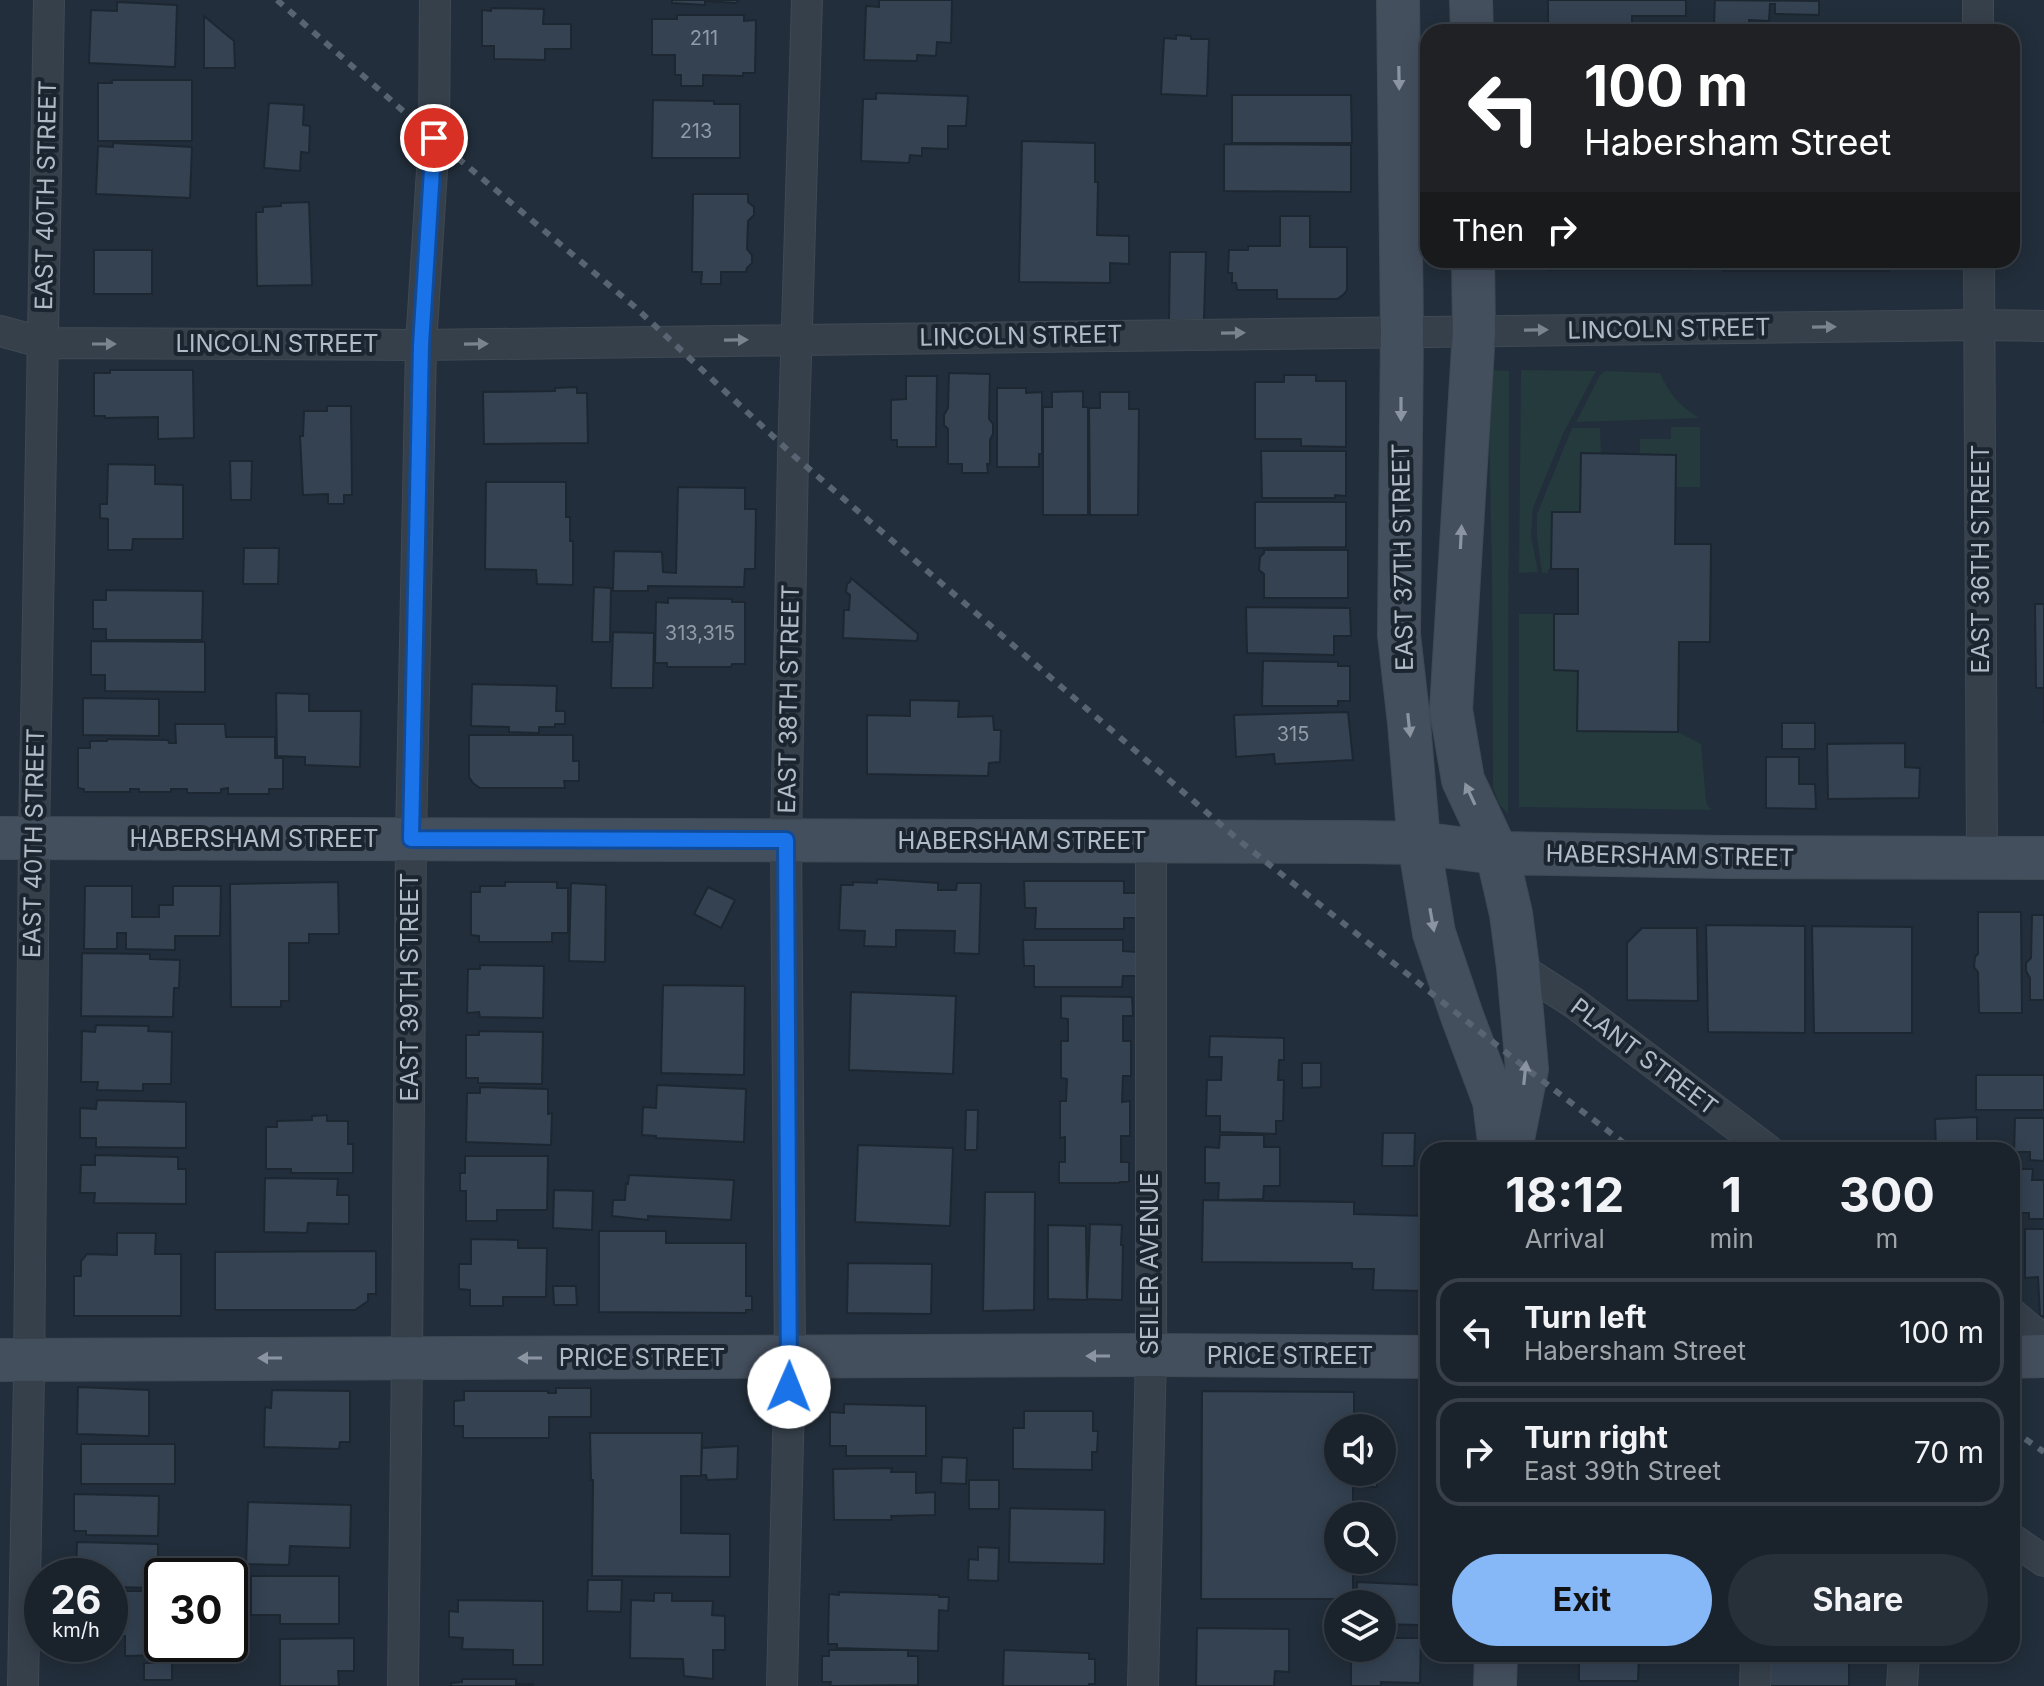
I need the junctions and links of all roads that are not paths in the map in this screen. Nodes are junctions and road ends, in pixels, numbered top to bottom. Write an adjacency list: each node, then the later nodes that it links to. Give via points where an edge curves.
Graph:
1 (49, 0): 17 (street, EAST 40TH STREET)
2 (435, 0): 18 (street, EAST 39TH STREET, via 434,138)
3 (807, 0): 16 (street, EAST 38TH STREET)
4 (1398, 0): 14 (main road, EAST 37TH STREET, one-way to 14)
5 (1471, 0): 7 (main road)
6 (1978, 0): 8 (street)
7 (1472, 24)
8 (1978, 24)
9 (1473, 268): 15 (main road, EAST 37TH STREET)
10 (1979, 268): 11 (street, EAST 36TH STREET)
11 (1979, 325): 12 (street, LINCOLN STREET); 15 (street, LINCOLN STREET, one-way to 11); 26 (street, EAST 36TH STREET)
12 (2044, 326)
13 (0, 331): 17 (street, LINCOLN STREET)
14 (1402, 331): 15 (street, LINCOLN STREET); 16 (street, LINCOLN STREET, one-way to 14); 23 (main road, EAST 37TH STREET, one-way to 23, via 1399,635)
15 (1474, 331): 24 (main road, EAST 37TH STREET, one-way to 15, via 1463,780 1451,710)
16 (796, 339): 18 (street, LINCOLN STREET, one-way to 16); 21 (street, EAST 38TH STREET)
17 (44, 343): 18 (street, LINCOLN STREET, one-way to 18); 19 (street, EAST 40TH STREET)
18 (421, 345): 20 (street, EAST 39TH STREET)
19 (17, 838): 20 (main road, HABERSHAM STREET); 39 (street, EAST 40TH STREET)
20 (411, 839): 21 (main road, HABERSHAM STREET); 37 (street, EAST 39TH STREET)
21 (786, 840): 22 (main road, HABERSHAM STREET); 38 (street, EAST 38TH STREET)
22 (1151, 841): 23 (main road, HABERSHAM STREET); 33 (street, SEILER AVENUE)
23 (1419, 843): 24 (main road, HABERSHAM STREET); 28 (main road, EAST 37TH STREET, one-way to 28, via 1434,933 1494,1101)
24 (1497, 853): 26 (main road, HABERSHAM STREET); 27 (main road, EAST 37TH STREET)
25 (2044, 858): 26 (main road, HABERSHAM STREET)
26 (1982, 859)
27 (1518, 967): 29 (main road, EAST 37TH STREET, one-way to 27, via 1527,1069); 30 (street, PLANT STREET)
28 (1499, 1142)
29 (1513, 1142)
30 (1757, 1142)
31 (2020, 1320): 32 (street)
32 (2044, 1340)
33 (1151, 1355): 35 (main road, PRICE STREET); 38 (main road, PRICE STREET, one-way to 38); 48 (street, SEILER AVENUE)
34 (2044, 1356): 36 (main road)
35 (1420, 1357)
36 (2020, 1357)
37 (407, 1358): 38 (main road, PRICE STREET, one-way to 37); 39 (main road, PRICE STREET, one-way to 39); 46 (street, EAST 39TH STREET)
38 (790, 1358): 47 (street, EAST 38TH STREET)
39 (14, 1360): 45 (street, EAST 40TH STREET)
40 (2020, 1544): 41 (street)
41 (2044, 1561)
42 (1496, 1662): 49 (main road)
43 (1756, 1662): 50 (street)
44 (1904, 1662): 51 (street)
45 (23, 1686)
46 (403, 1686)
47 (782, 1686)
48 (1143, 1686)
49 (1495, 1686)
50 (1755, 1686)
51 (1902, 1686)

